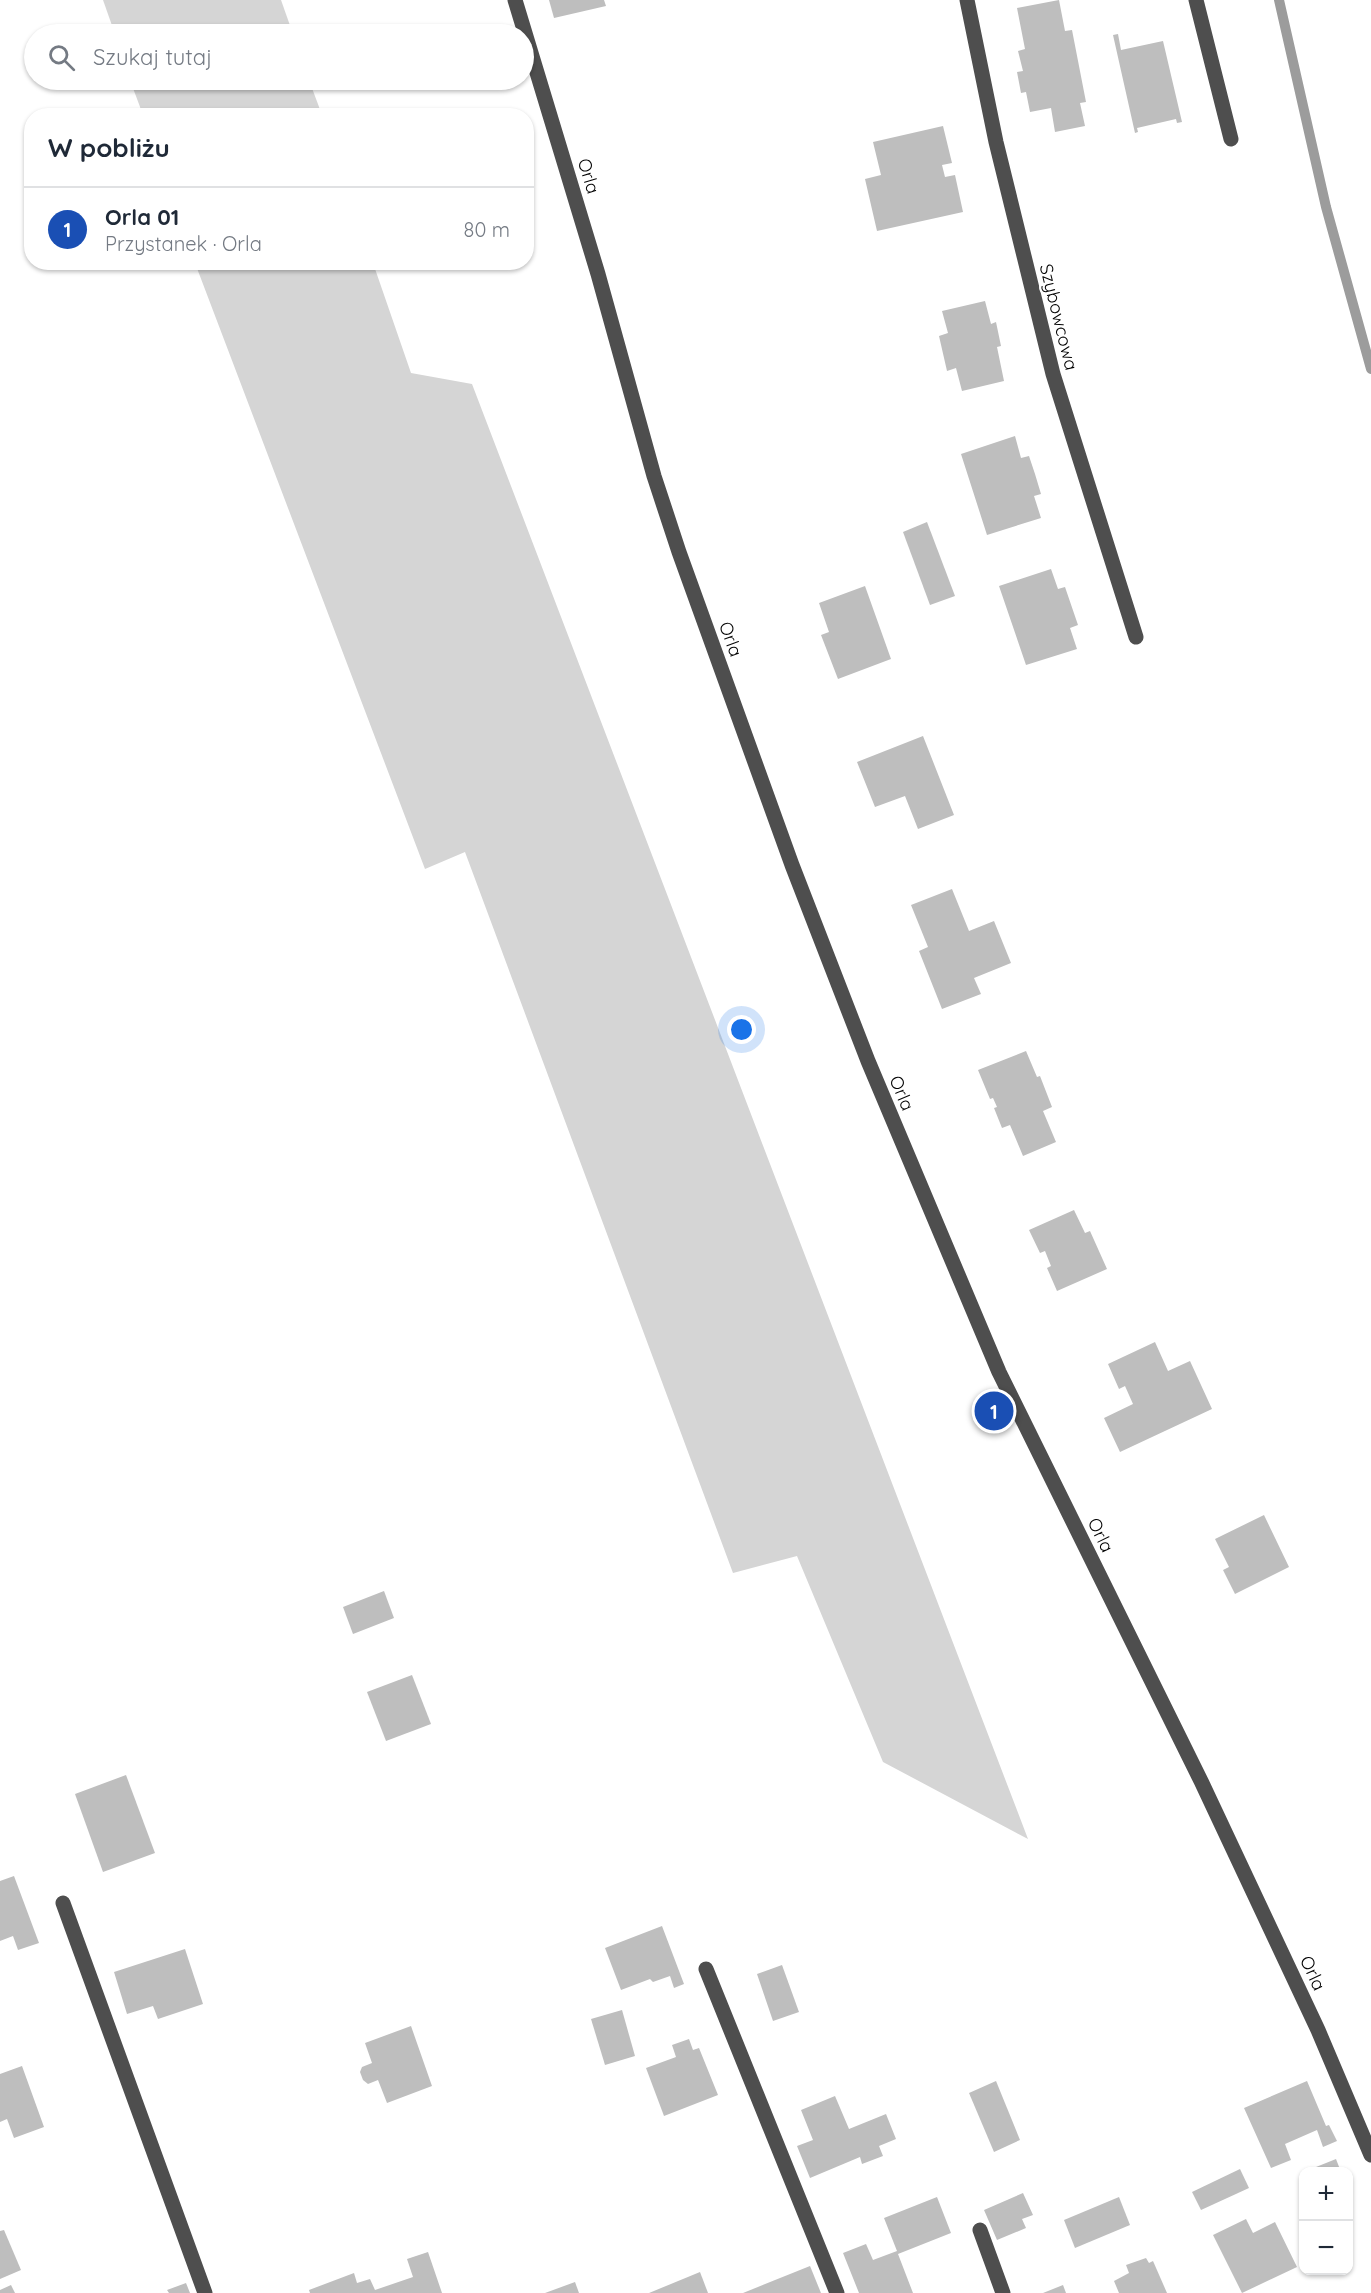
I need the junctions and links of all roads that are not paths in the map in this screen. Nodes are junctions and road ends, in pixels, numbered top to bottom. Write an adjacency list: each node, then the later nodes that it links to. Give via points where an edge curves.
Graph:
1 (515, 0): 4 (street, Orla)
2 (966, 0): 7 (street, Szybowcowa, via 1053,374)
3 (1196, 0): 6 (street)
4 (522, 24)
5 (534, 63): 10 (street, Orla, via 679,552 868,1060 999,1372 1201,1781 1318,2030)
6 (1231, 139)
7 (1136, 637)
8 (63, 1903): 12 (street)
9 (706, 1969): 13 (street)
10 (1371, 2155)
11 (980, 2230): 14 (street)
12 (205, 2293)
13 (837, 2293)
14 (1003, 2293)

